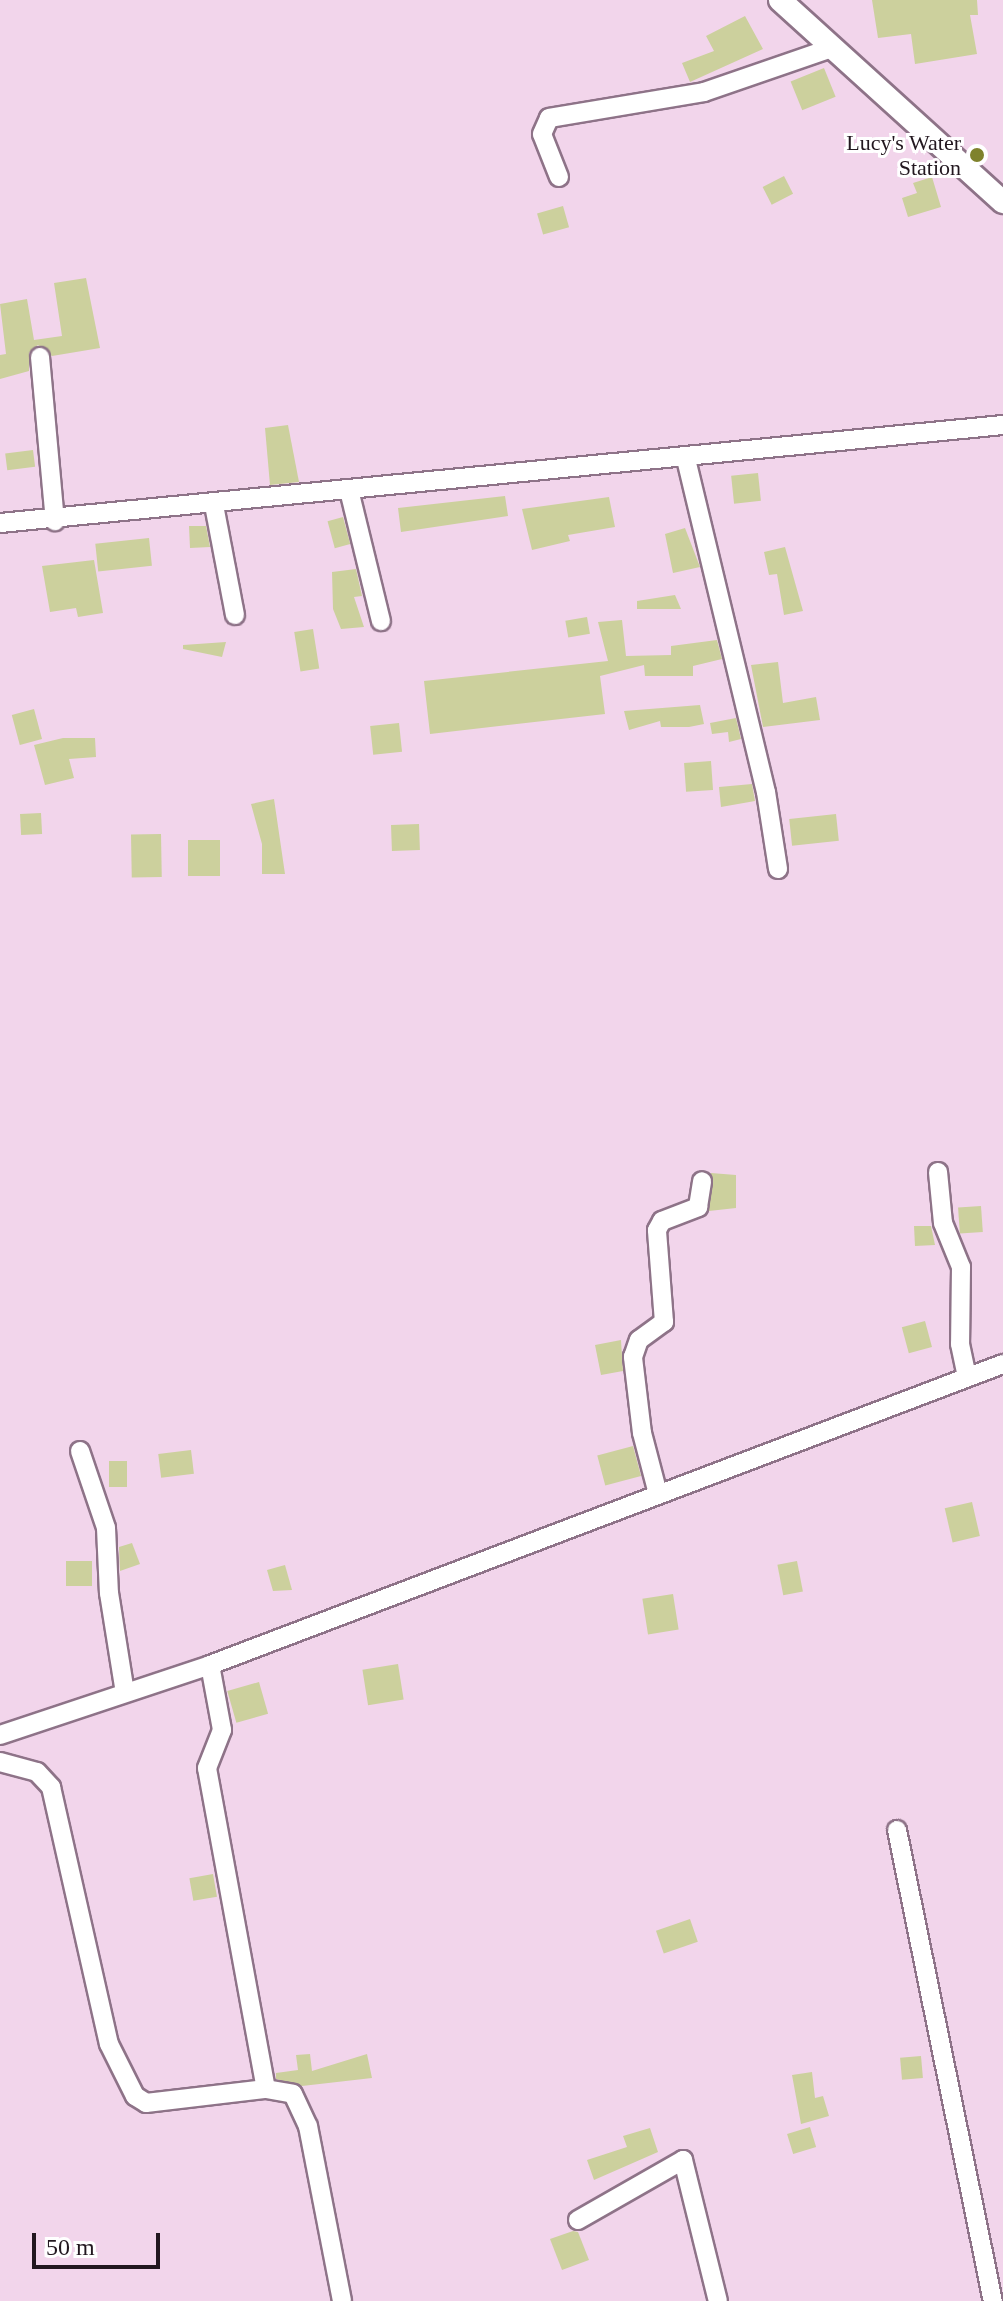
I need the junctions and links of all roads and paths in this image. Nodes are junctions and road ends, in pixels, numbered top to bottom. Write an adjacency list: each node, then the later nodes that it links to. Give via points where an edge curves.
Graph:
1 (780, 0): 2 (street)
2 (829, 49): 3 (street, via 704,92 549,118 542,134); 4 (street)
3 (559, 177)
4 (1003, 202)
5 (40, 357): 10 (street)
6 (1003, 425): 7 (street)
7 (686, 459): 8 (street); 14 (street, via 766,792)
8 (349, 490): 9 (street); 13 (street)
9 (214, 505): 10 (street); 12 (street)
10 (55, 521): 11 (street)
11 (0, 523)
12 (235, 615)
13 (381, 621)
14 (778, 869)
15 (938, 1172): 18 (street, via 943,1223 961,1267 960,1344)
16 (702, 1181): 20 (street, via 698,1207 662,1221 657,1230 664,1322 639,1340 633,1357 642,1433)
17 (1003, 1364): 18 (street)
18 (967, 1377): 20 (street)
19 (80, 1451): 22 (street, via 106,1528 109,1593)
20 (658, 1494): 21 (street)
21 (210, 1665): 22 (street); 26 (street, via 222,1730 207,1768)
22 (125, 1693): 23 (street)
23 (0, 1735)
24 (0, 1762): 26 (street, via 37,1772 51,1787 109,2044 135,2096 146,2103)
25 (897, 1830): 30 (street)
26 (266, 2089): 28 (street, via 293,2094 308,2126)
27 (578, 2220): 29 (street, via 683,2160)
28 (342, 2301)
29 (718, 2301)
30 (993, 2301)

